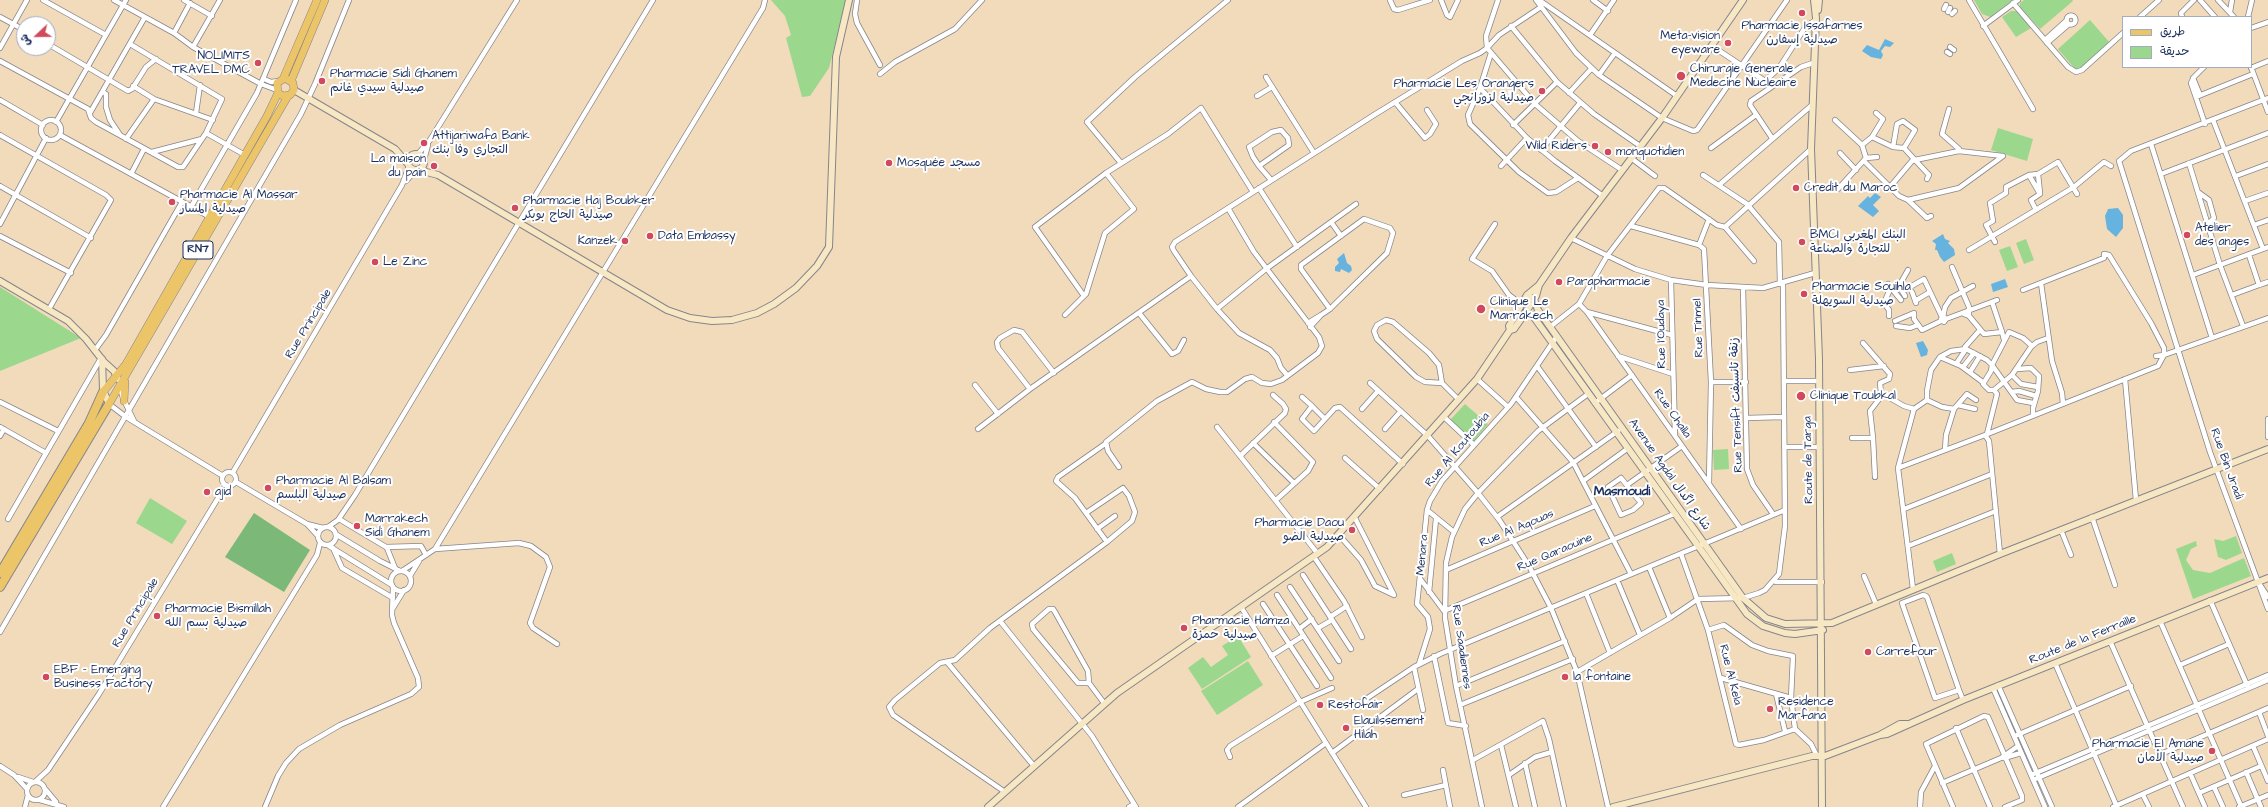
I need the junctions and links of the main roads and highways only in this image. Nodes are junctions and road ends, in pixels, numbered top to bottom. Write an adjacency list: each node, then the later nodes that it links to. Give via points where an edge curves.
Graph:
1 (317, 0): 3 (main road, RN7)
2 (325, 0): 4 (main road)
3 (281, 80): 4 (main road); 5 (main road, RN7)
4 (292, 81): 6 (main road, RN7, via 294,90)
5 (277, 91): 6 (main road); 8 (main road, RN7, via 245,155 126,364)
6 (288, 96): 7 (main road, RN7)
7 (126, 377): 9 (main road); 10 (main road, RN7)
8 (103, 392): 11 (highway, RN7, via 89,422)
9 (124, 401)
10 (109, 404): 12 (highway, RN7)
11 (0, 573)
12 (0, 587)

